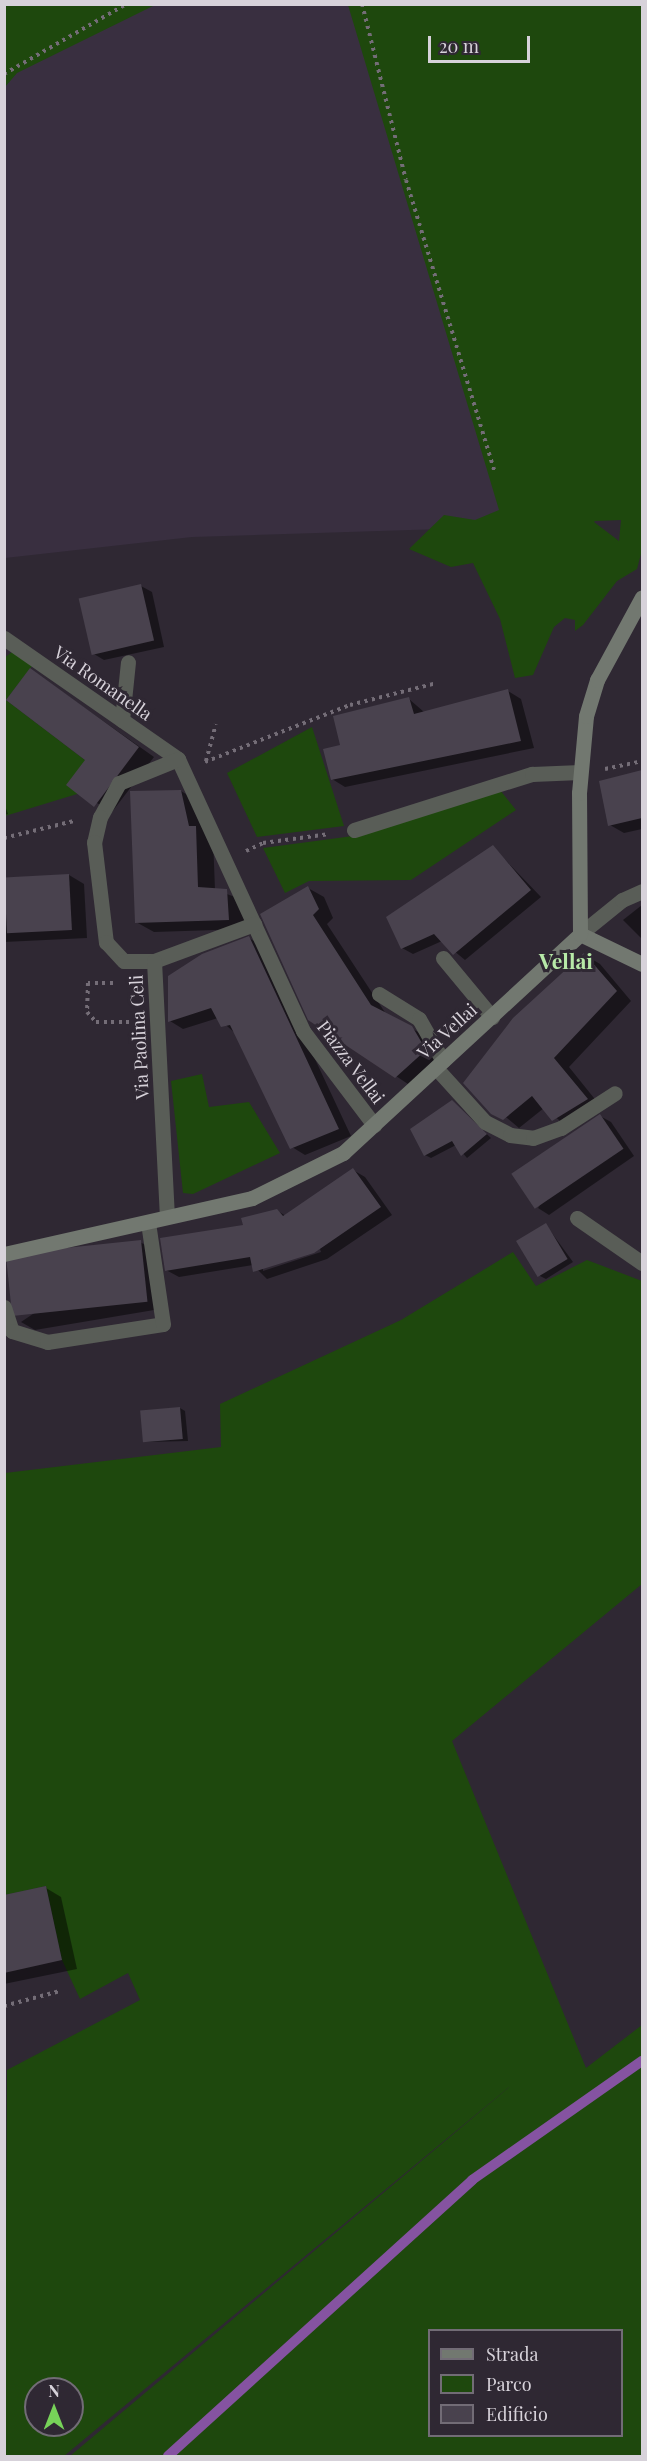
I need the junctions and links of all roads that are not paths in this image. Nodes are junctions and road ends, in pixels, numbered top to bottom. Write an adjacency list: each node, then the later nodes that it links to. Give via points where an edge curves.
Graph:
1 (642, 597): 6 (street, via 597,680)
2 (4, 638): 4 (street, Via Romanella)
3 (128, 662): 4 (street)
4 (122, 720): 5 (street, Via Romanella)
5 (178, 759): 9 (street, Piazza Vellai); 12 (street, Via Paolina Celi, via 118,783 99,820 94,842 106,942 124,962)
6 (580, 772): 7 (street, via 532,774); 10 (street)
7 (354, 830)
8 (642, 891): 10 (street, via 622,900)
9 (254, 924): 12 (street); 18 (street, Piazza Vellai, via 303,1031)
10 (580, 934): 13 (street); 15 (street, Via Vellai)
11 (443, 957): 15 (street)
12 (154, 961): 19 (street, Via Paolina Celi)
13 (642, 964)
14 (379, 994): 16 (street, via 414,1013)
15 (492, 1017): 16 (street, Via Vellai)
16 (440, 1065): 17 (street, via 485,1122 510,1135 533,1138 561,1128); 18 (street, Via Vellai)
17 (615, 1093)
18 (374, 1125): 19 (street, Via Vellai, via 343,1153 252,1198)
19 (167, 1217): 21 (street, Via Vellai)
20 (577, 1218): 23 (street)
21 (148, 1223): 22 (street, Via Vellai); 24 (street, via 162,1324 47,1342 12,1331)
22 (4, 1254)
23 (642, 1263)
24 (4, 1307)

